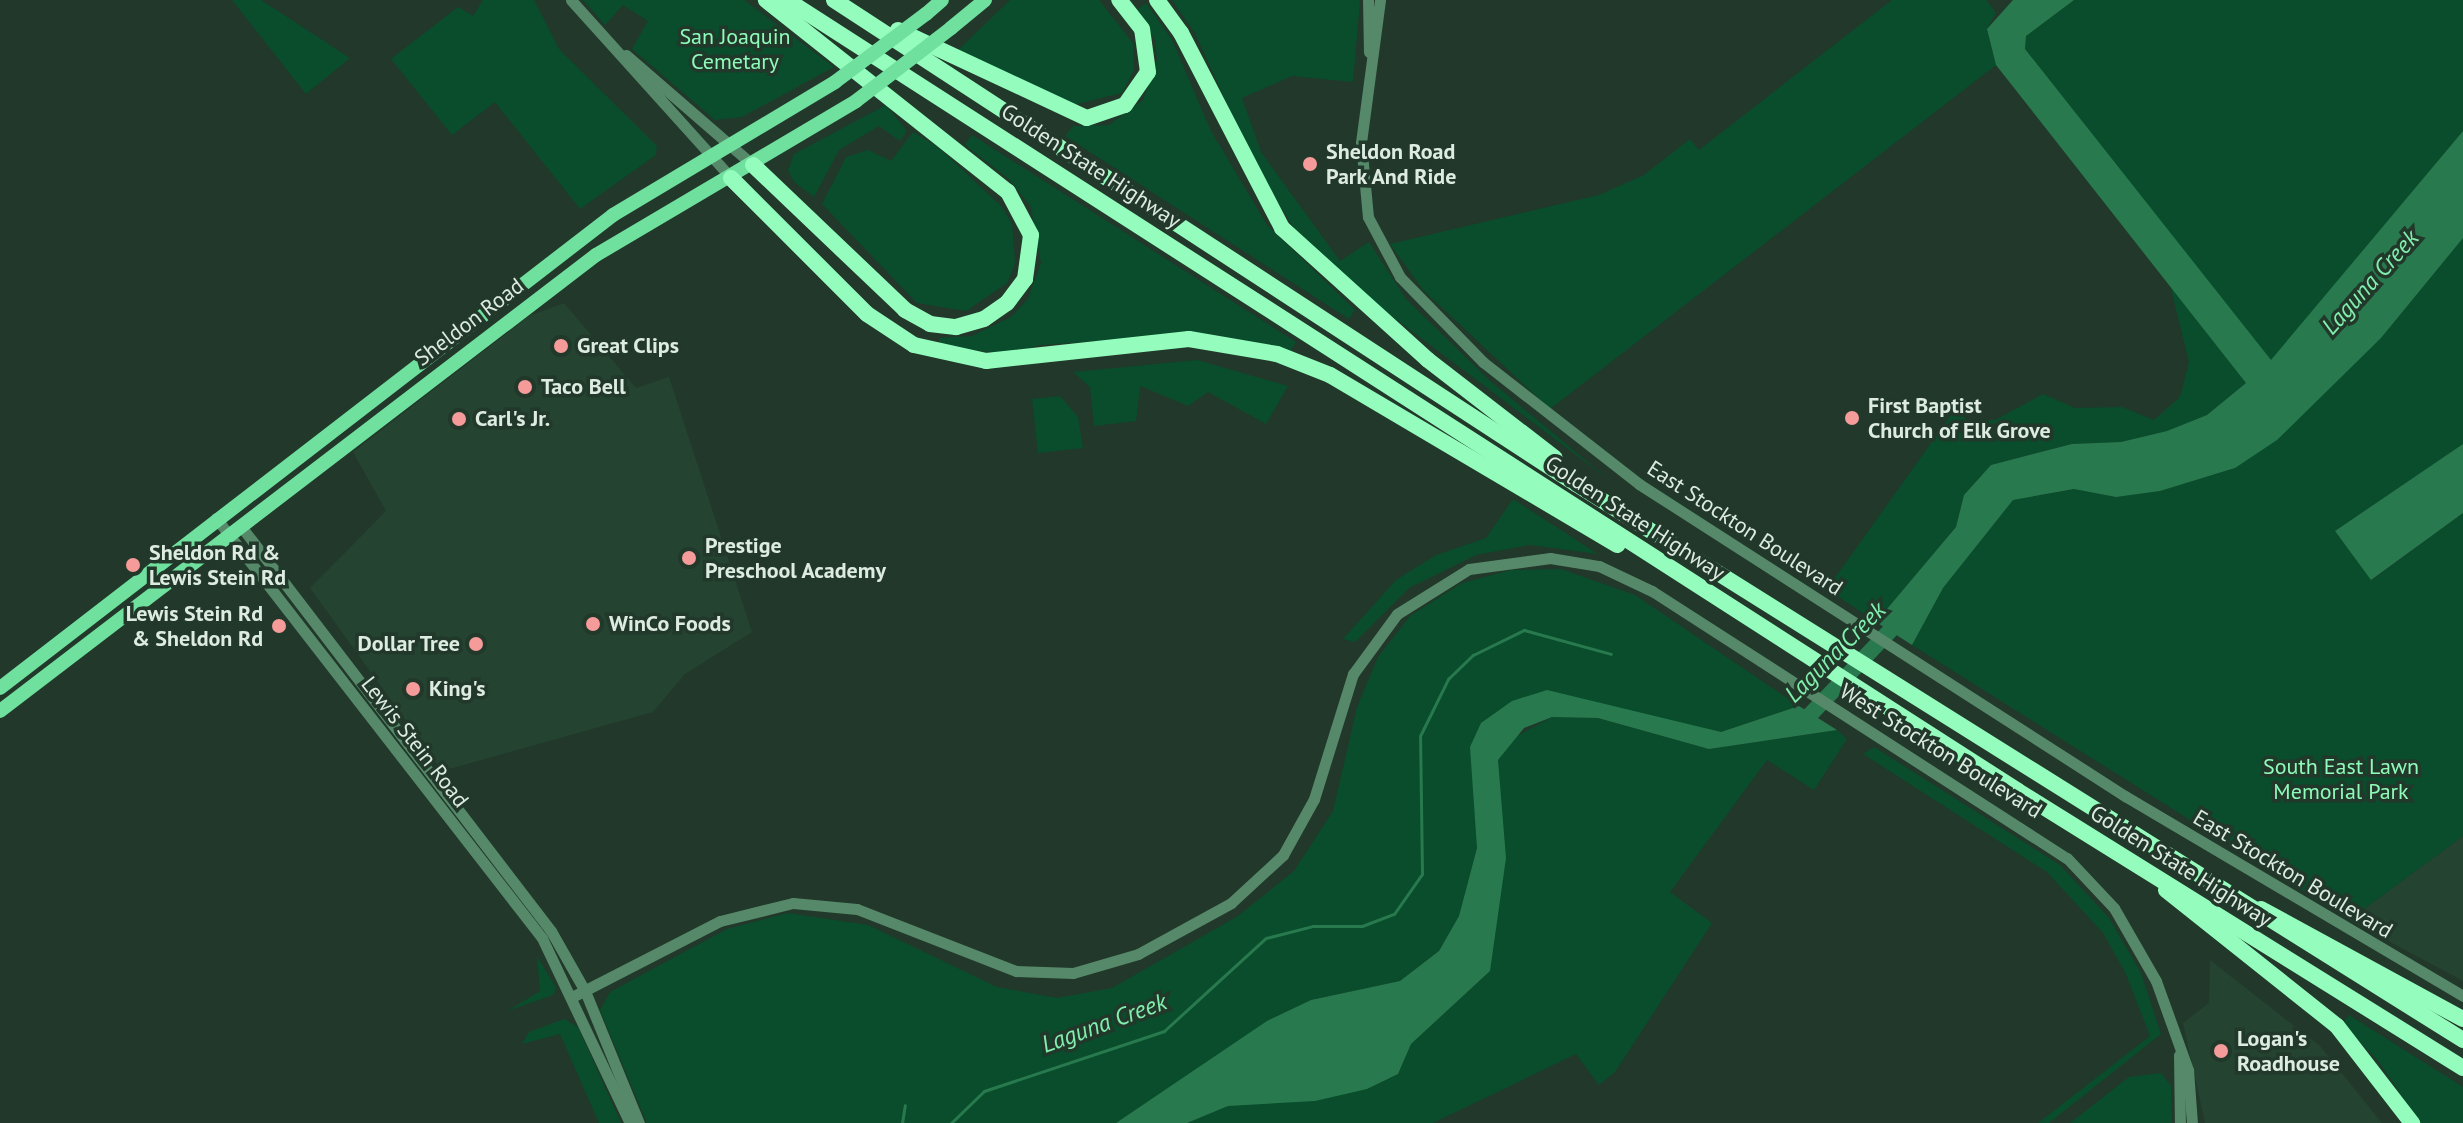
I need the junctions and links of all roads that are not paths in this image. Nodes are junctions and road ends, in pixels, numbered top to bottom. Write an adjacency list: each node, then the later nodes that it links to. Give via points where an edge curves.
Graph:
1 (571, 0): 11 (street)
2 (766, 0): 15 (highway, via 1008,192 1031,235 1025,279 1007,303 984,319 956,327 930,324 905,310)
3 (787, 0): 23 (highway, Golden State Highway)
4 (834, 0): 7 (highway, via 1087,118 1125,105 1148,72 1142,29); 19 (highway, Golden State Highway)
5 (942, 0): 13 (main road, Sheldon Road, bridge, via 835,82)
6 (985, 0): 15 (main road, Sheldon Road, bridge, via 856,101)
7 (1119, 0)
8 (1157, 0): 19 (highway, via 1181,33 1282,228 1428,360 1560,461)
9 (1368, 0): 12 (street, East Stockton Boulevard)
10 (1380, 0): 12 (street, East Stockton Boulevard)
11 (609, 43): 13 (street); 14 (street)
12 (1369, 52): 33 (street, East Stockton Boulevard, via 1362,194 1376,237 1407,287 1563,431 2180,829)
13 (732, 144): 14 (main road, Sheldon Road); 15 (street)
14 (713, 156): 16 (street); 17 (main road, Sheldon Road)
15 (753, 165): 16 (main road, Sheldon Road)
16 (731, 178): 18 (main road, Sheldon Road, via 602,251); 23 (highway, via 858,306 914,345 986,361 1189,339 1277,354 1330,375)
17 (570, 248): 18 (main road, via 557,268 459,344); 20 (main road, Sheldon Road)
18 (450, 363): 21 (main road, Sheldon Road)
19 (1576, 484): 31 (highway, Golden State Highway)
20 (216, 518): 22 (street, Lewis Stein Road); 26 (main road, Sheldon Road)
21 (240, 525): 22 (main road, Sheldon Road); 25 (street, Lewis Stein Road)
22 (227, 535): 24 (street, Lewis Stein Road); 28 (main road, Sheldon Road)
23 (1725, 602): 30 (highway, Golden State Highway)
24 (301, 629): 25 (street, via 349,683); 27 (street, Lewis Stein Road)
25 (364, 687): 29 (street, Lewis Stein Road)
26 (0, 688)
27 (358, 702): 29 (street, via 406,755); 34 (street, Lewis Stein Road, via 542,938)
28 (0, 711)
29 (422, 762): 32 (street, Lewis Stein Road, via 551,931)
30 (2155, 876): 38 (highway, Golden State Highway); 43 (highway, via 2181,906 2337,1026)
31 (2209, 885): 35 (highway, via 2293,924); 36 (highway, Golden State Highway)
32 (585, 991): 34 (street); 37 (street, West Stockton Boulevard, via 720,921 793,903 857,909 1016,971 1073,973 1138,954 1231,903 1269,871 1306,818 1345,694 1373,640 1431,588 1486,564 1550,558 1612,571 2025,826 2086,876 2146,959); 40 (street, Lewis Stein Road)
33 (2463, 996)
34 (572, 997): 39 (street, Lewis Stein Road)
35 (2463, 1019)
36 (2463, 1040)
37 (2179, 1054): 41 (street, West Stockton Boulevard); 42 (street, West Stockton Boulevard, via 2188,1070)
38 (2463, 1068)
39 (630, 1123)
40 (639, 1123)
41 (2180, 1123)
42 (2192, 1123)
43 (2412, 1123)

